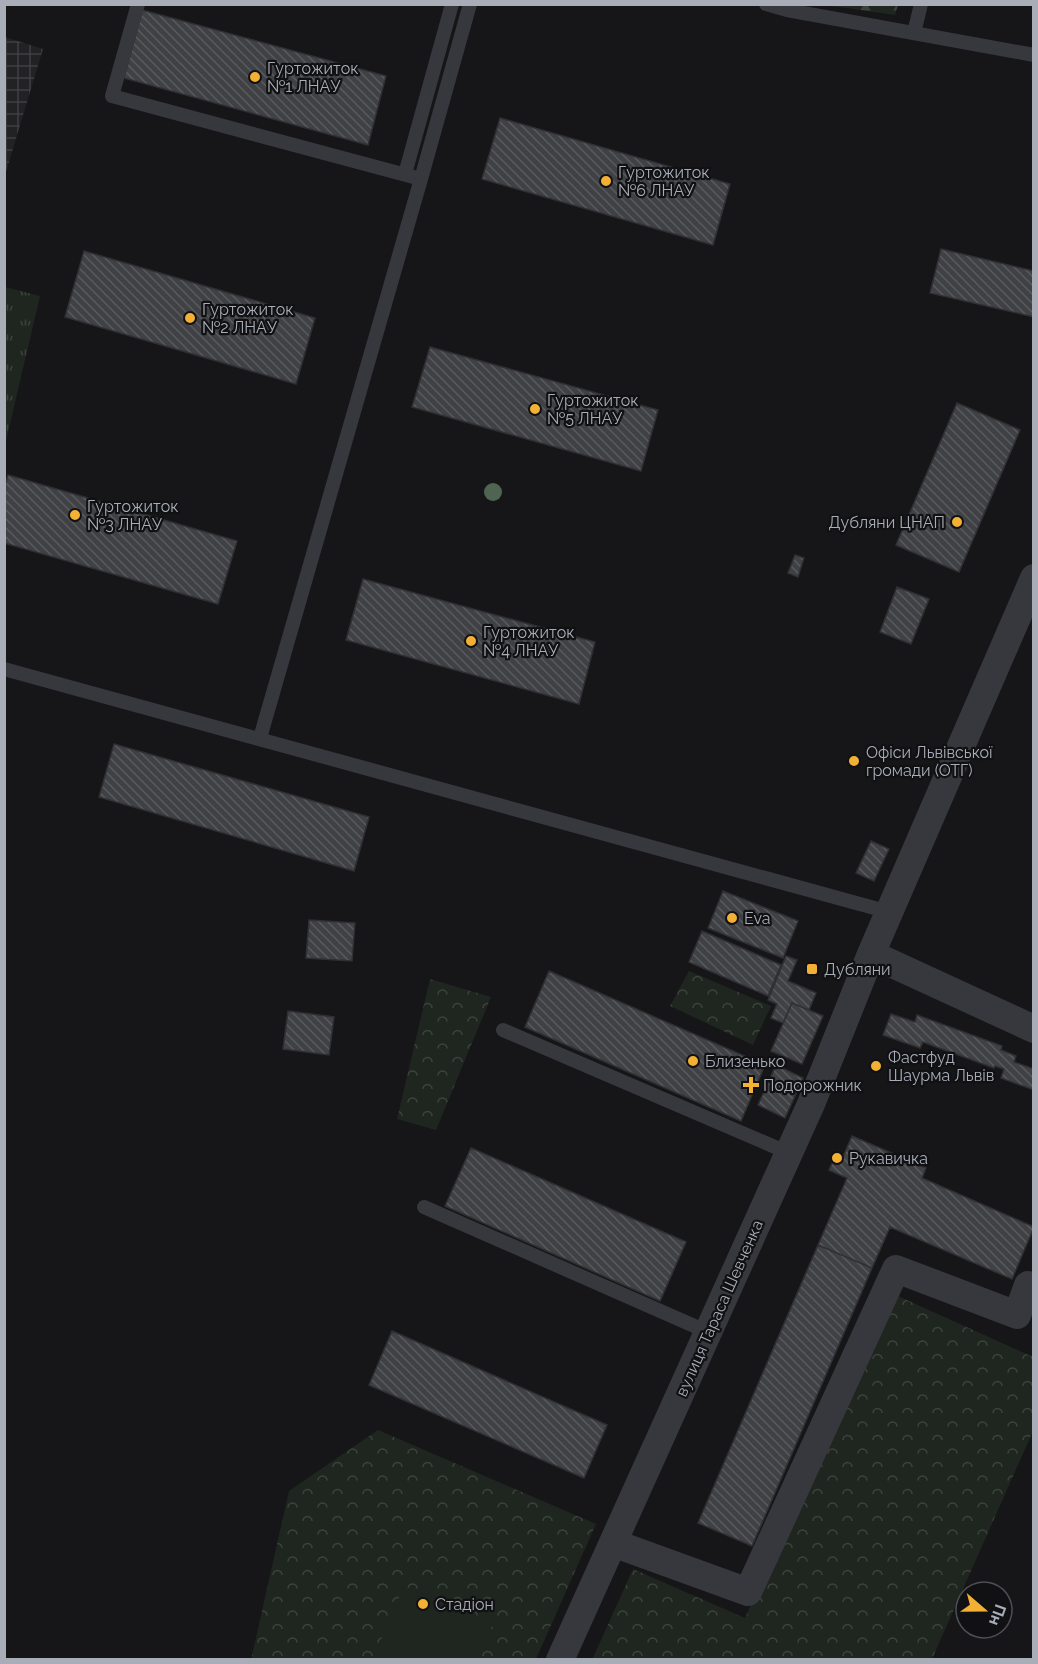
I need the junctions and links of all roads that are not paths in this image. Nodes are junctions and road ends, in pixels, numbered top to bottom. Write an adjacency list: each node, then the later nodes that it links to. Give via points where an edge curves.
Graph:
1 (138, 4): 8 (lane, via 112,96)
2 (452, 4): 8 (lane)
3 (470, 4): 9 (lane)
4 (766, 4): 6 (lane)
5 (921, 4): 6 (lane)
6 (914, 33): 7 (lane)
7 (1034, 55)
8 (405, 174): 9 (lane)
9 (421, 178): 12 (lane)
10 (1034, 578): 13 (street, вулиця Тараса Шевченка)
11 (4, 669): 12 (lane)
12 (260, 738): 13 (lane)
13 (889, 912): 14 (street, вулиця Тараса Шевченка)
14 (871, 954): 16 (street); 17 (street, вулиця Тараса Шевченка)
15 (503, 1029): 17 (lane)
16 (1034, 1029)
17 (789, 1154): 20 (street, вулиця Тараса Шевченка)
18 (424, 1207): 20 (lane)
19 (1034, 1287): 21 (street, via 1029,1285 1017,1316 896,1269 748,1592)
20 (708, 1332): 21 (street, вулиця Тараса Шевченка)
21 (613, 1543): 22 (street, вулиця Тараса Шевченка)
22 (560, 1659)

